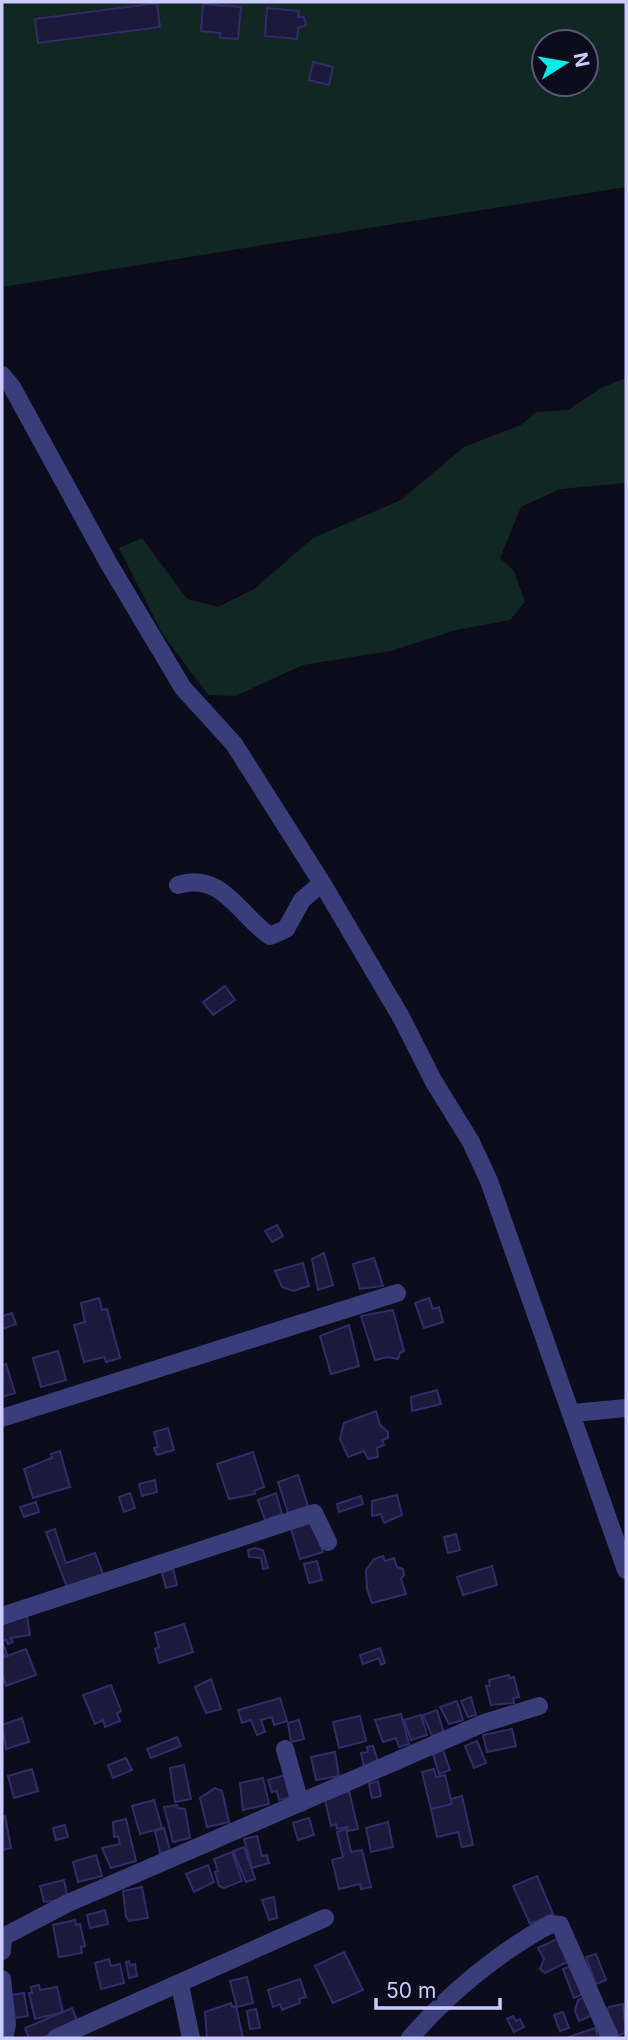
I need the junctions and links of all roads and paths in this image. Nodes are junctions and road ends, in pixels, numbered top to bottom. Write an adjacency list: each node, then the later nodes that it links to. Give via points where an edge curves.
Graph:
1 (2, 375): 2 (street, via 183,688 234,744)
2 (322, 883): 3 (street, via 302,900 286,929 270,936 224,892 200,883); 6 (street, via 471,1142)
3 (178, 885)
4 (397, 1293): 7 (street)
5 (626, 1408): 6 (street)
6 (573, 1413): 9 (street)
7 (2, 1418)
8 (328, 1542): 10 (street, via 314,1513)
9 (626, 1570)
10 (2, 1616)
11 (539, 1706): 13 (street, via 484,1723)
12 (285, 1749): 13 (street)
13 (300, 1803): 15 (street, via 31,1922 4,1937)
14 (325, 1918): 17 (street)
15 (2, 1951)
16 (2, 1979): 19 (street)
17 (180, 1985): 18 (street); 21 (street)
18 (92, 2031): 20 (street)
19 (4, 2038)
20 (56, 2038)
21 (191, 2038)
22 (410, 2038): 23 (street, via 473,1978 551,1924 561,1925)
23 (610, 2038)

